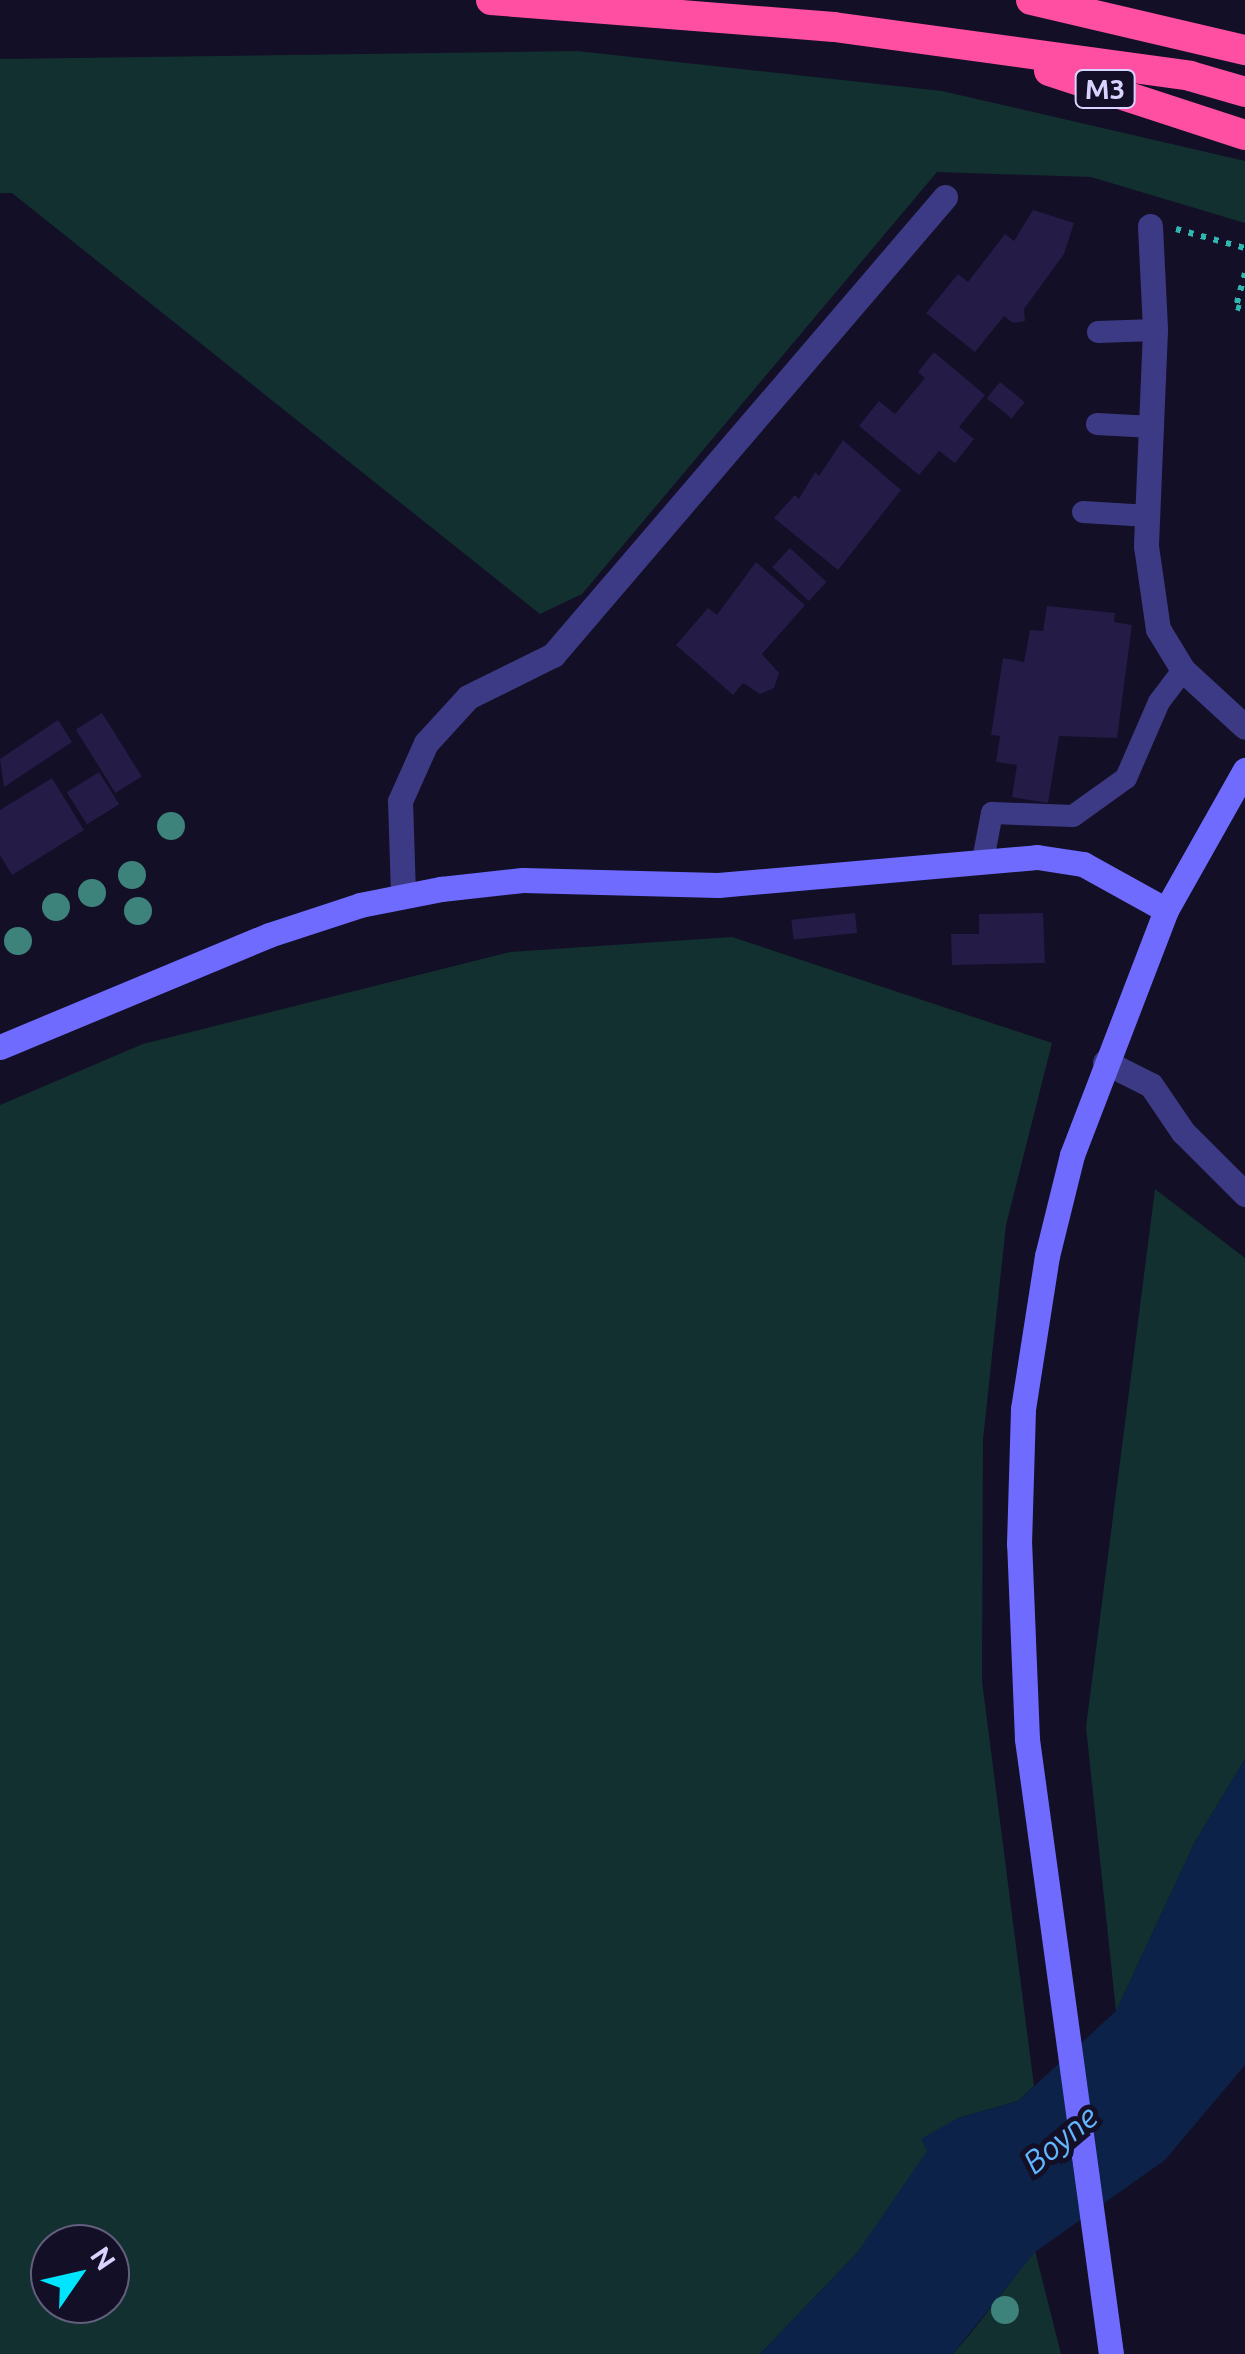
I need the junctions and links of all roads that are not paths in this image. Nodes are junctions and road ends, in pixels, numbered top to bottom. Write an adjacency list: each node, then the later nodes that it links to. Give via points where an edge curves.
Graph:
1 (491, 0): 3 (highway, M3, via 834,27)
2 (1031, 0): 4 (highway, M3)
3 (965, 45): 5 (highway, M3, via 1190,76); 6 (highway, M3)
4 (1245, 50)
5 (1245, 92)
6 (1245, 135)
7 (946, 196): 19 (street, via 553,654 468,698 426,743 400,801)
8 (1150, 226): 9 (street)
9 (1155, 330): 10 (lane); 12 (street)
10 (1098, 332)
11 (1098, 424): 12 (lane)
12 (1154, 427): 14 (street)
13 (1083, 512): 14 (lane)
14 (1149, 516): 15 (street, via 1146,546 1158,629)
15 (1184, 670): 16 (street); 18 (lane, via 1159,702 1126,778 1073,816 992,813)
16 (1245, 727)
17 (1245, 770): 20 (main road)
18 (984, 860): 19 (main road, via 718,885 523,880); 20 (main road, via 1083,864)
19 (403, 895): 21 (main road, via 268,934)
20 (1166, 910): 22 (main road)
21 (0, 1047)
22 (1106, 1062): 23 (street, via 1151,1085 1183,1132); 24 (main road, via 1072,1155 1047,1256 1023,1409 1018,1544 1044,1899)
23 (1245, 1194)
24 (1108, 2354)

